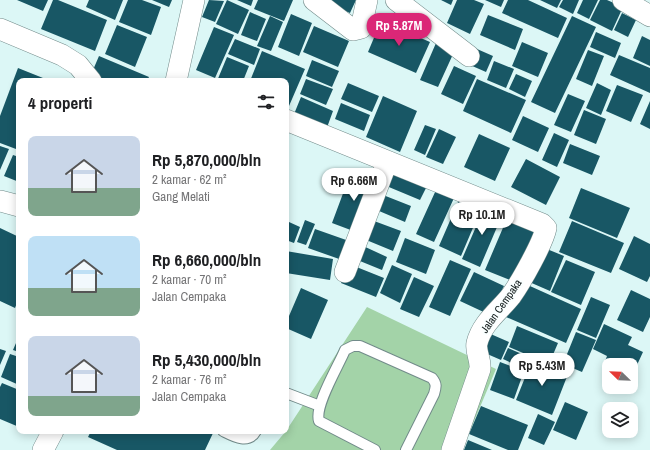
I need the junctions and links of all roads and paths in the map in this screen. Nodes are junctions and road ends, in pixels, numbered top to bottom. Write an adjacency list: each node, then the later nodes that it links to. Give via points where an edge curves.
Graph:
1 (194, 0): 8 (street)
2 (314, 0): 3 (street, via 353,30 361,28)
3 (367, 0)
4 (396, 0): 6 (street)
5 (0, 29): 7 (street, via 62,55 78,65)
6 (469, 56)
7 (89, 78)
8 (183, 78)
9 (289, 121): 10 (street, Jalan Cempaka)
10 (387, 162): 13 (street); 22 (street, Jalan Cempaka, via 542,224 546,228 511,295 489,320 479,338 477,352 480,369)
11 (0, 201): 12 (street)
12 (16, 205)
13 (345, 272)
14 (289, 393): 15 (lane)
15 (320, 406): 20 (lane, via 319,421); 21 (lane, via 346,350 353,346 360,346 432,378 437,386)
16 (51, 434): 19 (street)
17 (229, 434): 18 (lane, via 240,439 246,439)
18 (252, 434)
19 (43, 450)
20 (375, 450)
21 (406, 450)
22 (452, 450)

